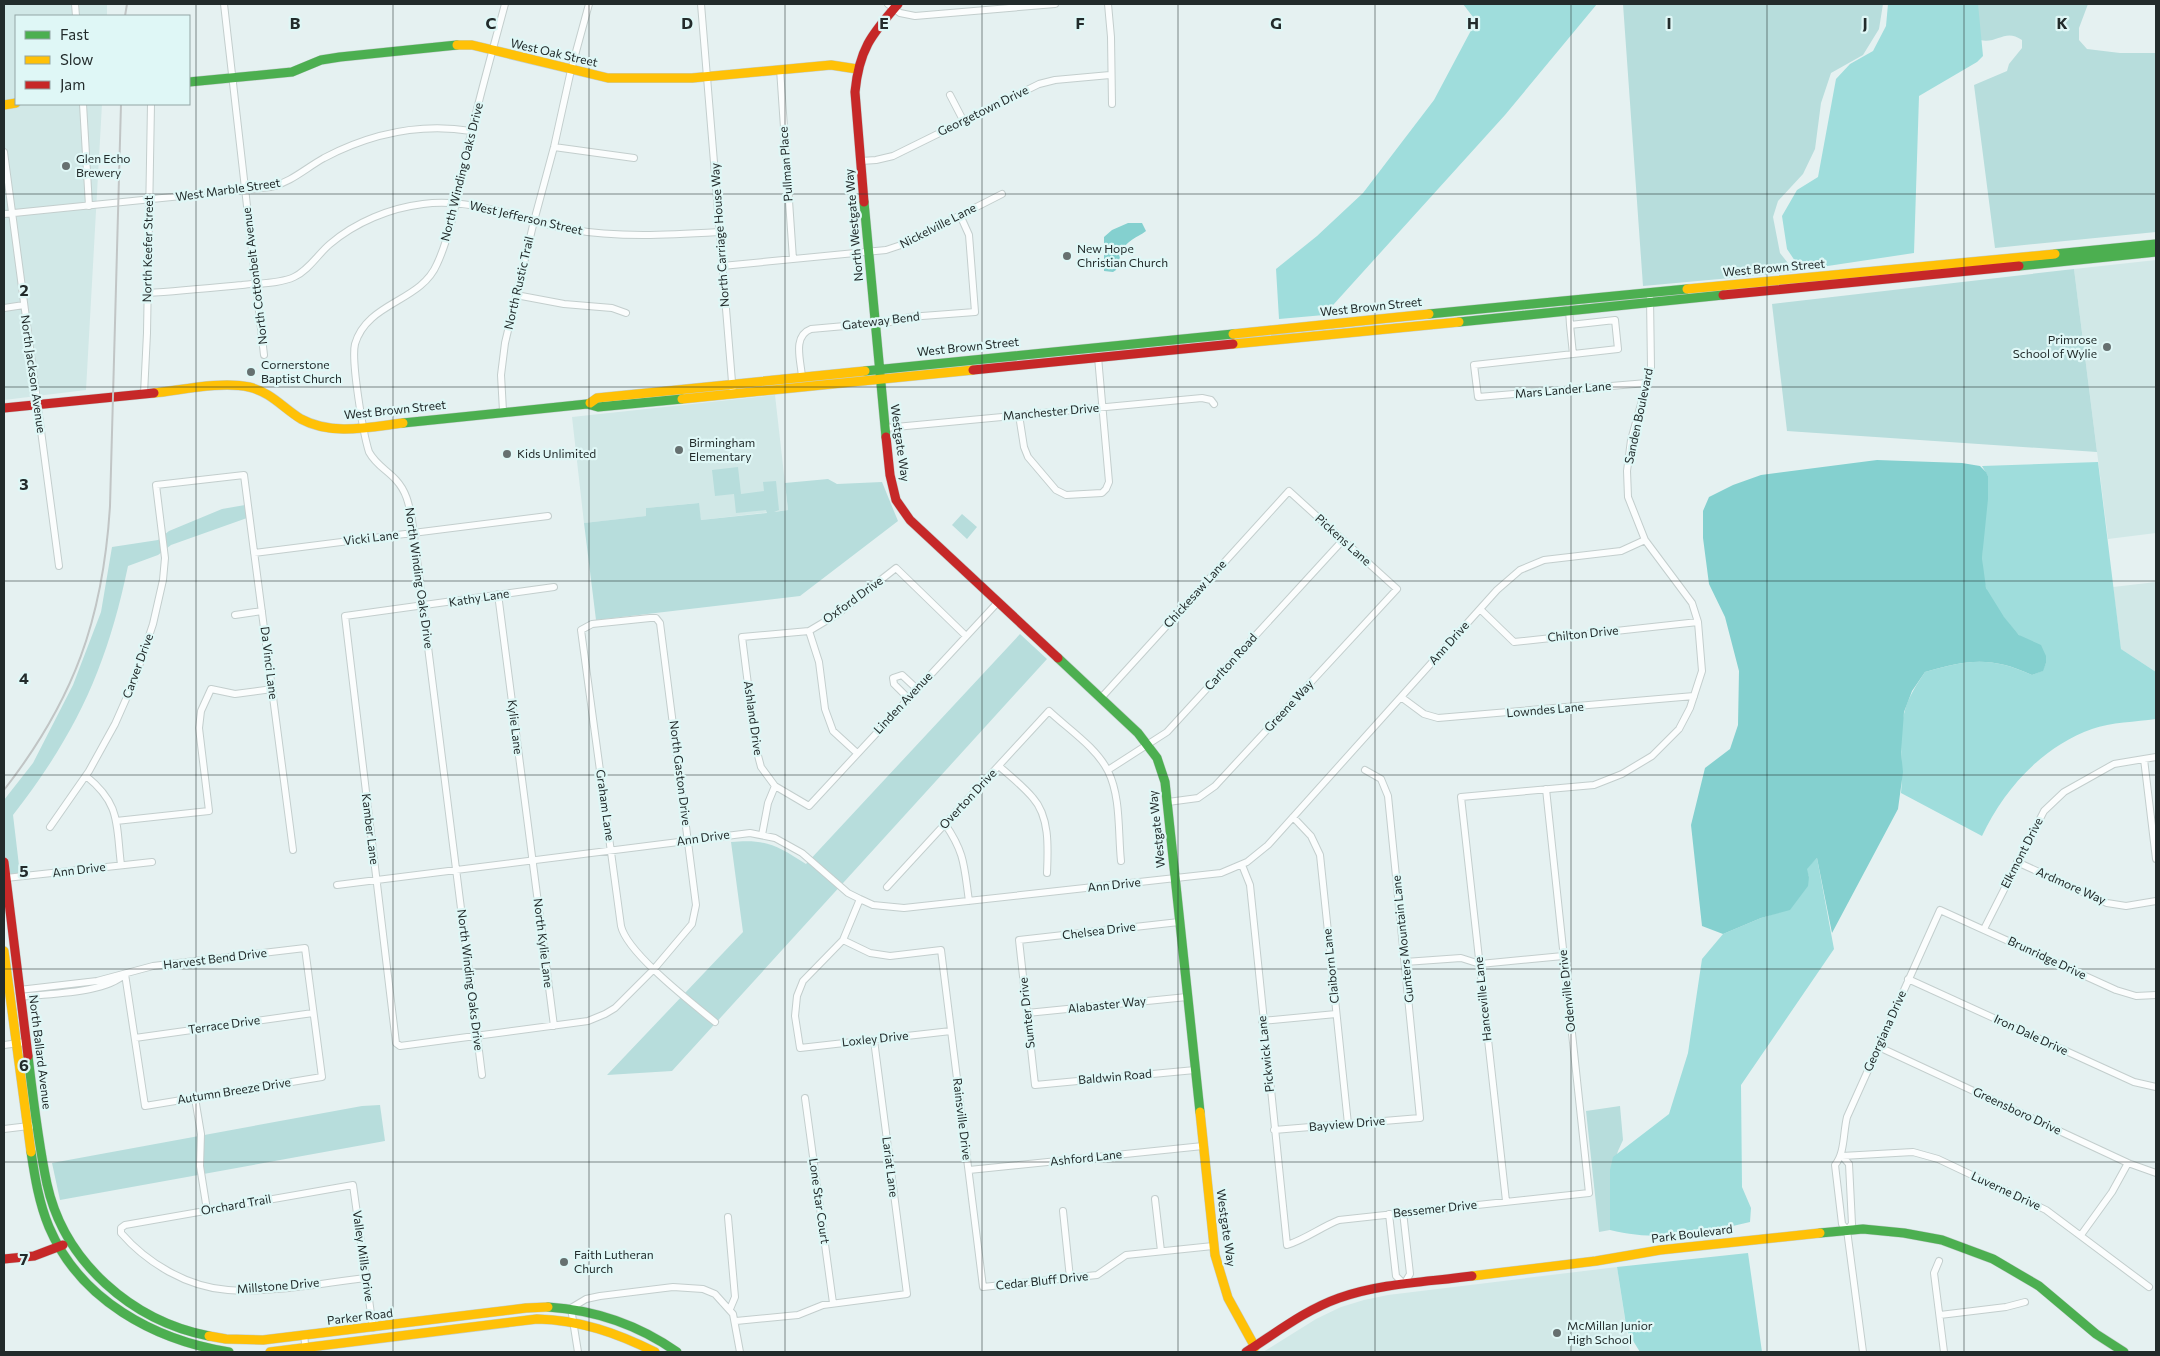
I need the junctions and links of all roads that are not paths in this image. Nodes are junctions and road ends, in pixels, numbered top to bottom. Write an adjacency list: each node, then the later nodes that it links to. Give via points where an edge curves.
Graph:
1 (224, 4): 15 (street, North Cottonbelt Avenue)
2 (505, 4): 9 (street, North Winding Oaks Drive)
3 (590, 4): 12 (street, North Rustic Trail)
4 (701, 4): 14 (street, North Carriage House Way)
5 (1038, 4): 6 (street); 8 (street, via 915,16 900,13)
6 (1055, 4)
7 (1108, 4): 13 (street, via 1112,37)
8 (893, 5): 10 (main road, North Westgate Way, via 868,39)
9 (492, 51): 12 (main road, West Oak Street); 15 (main road, West Oak Street, via 460,45 340,57 321,60 292,72); 22 (street, North Winding Oaks Drive)
10 (857, 68): 11 (main road, West Oak Street, via 831,65); 26 (main road, North Westgate Way, via 855,92)
11 (780, 69): 14 (main road, West Oak Street); 40 (street, Pullman Place)
12 (571, 70): 14 (main road, West Oak Street, via 627,80); 23 (street, North Rustic Trail)
13 (1110, 75): 18 (street); 21 (street, Georgetown Drive, via 1047,81)
14 (708, 76): 35 (street, North Carriage House Way)
15 (232, 78): 16 (main road, West Oak Street); 27 (street, North Cottonbelt Avenue)
16 (190, 82)
17 (950, 95): 21 (street)
18 (1112, 104)
19 (83, 105): 31 (street)
20 (151, 105): 29 (street, North Keefer Street)
21 (963, 120): 26 (street, Georgetown Drive, via 893,156)
22 (472, 131): 27 (street, West Marble Street, via 417,129 378,136 325,157 281,185); 30 (street, North Winding Oaks Drive)
23 (554, 147): 25 (street); 34 (street, North Rustic Trail)
24 (4, 152): 32 (street, North Jackson Avenue)
25 (634, 158)
26 (861, 161): 37 (main road, North Westgate Way)
27 (245, 190): 29 (street, West Marble Street); 42 (street, North Cottonbelt Avenue)
28 (1002, 194): 33 (street, Nickelville Lane)
29 (150, 200): 31 (street, West Marble Street); 43 (street, North Keefer Street)
30 (455, 203): 34 (street, West Jefferson Street); 42 (street, West Jefferson Street, via 423,204 386,213 346,232 295,277); 75 (street, North Winding Oaks Drive, via 432,274 422,286 371,318 356,342 354,370)
31 (89, 206): 32 (street, West Marble Street)
32 (7, 214): 46 (street, North Jackson Avenue)
33 (960, 215): 37 (street, Nickelville Lane, via 904,244); 53 (street, Gateway Bend, via 969,235 974,312 910,317)
34 (534, 221): 35 (street, West Jefferson Street, via 569,229 632,236); 44 (street, North Rustic Trail)
35 (719, 232): 41 (street, North Carriage House Way)
36 (2156, 244): 39 (main road); 45 (main road, West Brown Street)
37 (868, 252): 40 (street, Nickelville Lane); 53 (main road, North Westgate Way)
38 (2156, 252): 39 (main road, West Brown Street)
39 (2136, 254): 45 (main road, West Brown Street)
40 (793, 260): 41 (street, Nickelville Lane)
41 (722, 266): 65 (street, North Carriage House Way)
42 (257, 284): 43 (street, West Jefferson Street); 59 (street, North Cottonbelt Avenue)
43 (147, 293): 66 (street, North Keefer Street)
44 (516, 295): 50 (street, via 612,308); 73 (street, North Rustic Trail, via 501,375)
45 (1650, 297): 48 (main road, West Brown Street); 49 (main road, West Brown Street); 64 (street, Sanden Boulevard, via 1651,368)
46 (24, 306): 47 (street); 68 (street, North Jackson Avenue)
47 (4, 308)
48 (1490, 308): 51 (main road, West Brown Street); 52 (main road)
49 (1569, 310): 52 (main road, West Brown Street); 54 (street)
50 (626, 313)
51 (1424, 314): 55 (main road, via 1387,322); 56 (main road, West Brown Street)
52 (1490, 318): 57 (main road, West Brown Street)
53 (875, 324): 61 (main road, North Westgate Way); 62 (street, Gateway Bend, via 804,332 799,347)
54 (1570, 325): 58 (street); 58 (street, via 1615,320 1618,349)
55 (1385, 326)
56 (1250, 332): 57 (main road); 61 (main road, West Brown Street)
57 (1250, 342): 60 (main road, West Brown Street)
58 (1573, 354): 64 (street, Mars Lander Lane, via 1474,364 1478,397)
59 (264, 355)
60 (1098, 357): 63 (main road, West Brown Street); 71 (street)
61 (879, 369): 62 (main road, West Brown Street); 63 (main road, North Westgate Way)
62 (802, 377): 65 (main road, West Brown Street)
63 (879, 379): 67 (main road, West Brown Street); 76 (main road, Westgate Way)
64 (1647, 382): 82 (street, Sanden Boulevard, via 1631,440 1627,471 1628,497)
65 (732, 384): 67 (street, North Carriage House Way); 69 (main road, West Brown Street, via 597,398)
66 (144, 394): 68 (main road, West Brown Street); 75 (main road, West Brown Street, via 249,386 266,392 300,418 317,426)
67 (733, 394): 69 (main road, West Brown Street, via 598,407)
68 (38, 404): 72 (main road, West Brown Street); 84 (street, North Jackson Avenue)
69 (590, 404): 73 (main road, West Brown Street)
70 (1214, 404): 71 (street, Manchester Drive, via 1202,398)
71 (1102, 407): 74 (street, Manchester Drive); 74 (street, via 1109,482 1102,493 1066,495 1056,490 1028,458)
72 (4, 408)
73 (503, 411): 75 (main road, West Brown Street)
74 (1019, 415): 76 (street, Manchester Drive)
75 (364, 427): 80 (street, North Winding Oaks Drive, via 372,458 395,479 408,498)
76 (885, 428): 88 (main road, Westgate Way, via 896,500 910,520)
77 (156, 485): 83 (street, Da Vinci Lane, via 244,475); 112 (street, Carver Drive, via 165,558 153,624 134,681)
78 (1290, 491): 81 (street, Pickens Lane); 104 (street, Chickesaw Lane)
79 (548, 516): 80 (street, Vicki Lane)
80 (414, 533): 83 (street, Vicki Lane); 89 (street, North Winding Oaks Drive)
81 (1343, 540): 86 (street, Pickens Lane); 105 (street, Carlton Road, via 1167,732)
82 (1644, 540): 90 (street, Ann Drive, via 1621,551 1544,560 1520,570); 94 (street, Sanden Boulevard, via 1692,603)
83 (254, 553): 91 (street, Da Vinci Lane)
84 (59, 566)
85 (554, 587): 87 (street, Kathy Lane)
86 (1397, 589): 116 (street, Greene Way, via 1215,786 1198,798)
87 (498, 594): 89 (street, Kathy Lane); 127 (street, Kylie Lane)
88 (998, 602): 97 (street, Linden Avenue); 104 (main road, Westgate Way)
89 (423, 606): 93 (street, Kathy Lane); 134 (street, North Winding Oaks Drive)
90 (1480, 609): 94 (street, Chilton Drive, via 1514,642); 102 (street, Ann Drive)
91 (262, 611): 92 (street); 99 (street, Da Vinci Lane)
92 (235, 615)
93 (345, 616): 138 (street, Kamber Lane)
94 (1698, 622): 101 (street, Sanden Boulevard, via 1702,671)
95 (582, 630): 123 (street, North Gaston Drive, via 592,624 650,618 656,618 660,623); 125 (street, Graham Lane)
96 (809, 631): 97 (street, Oxford Drive, via 836,615 896,568); 98 (street, Oxford Drive); 106 (street, via 819,662 824,709 833,731)
97 (966, 636): 100 (street, Linden Avenue)
98 (742, 637): 113 (street, Ashland Drive, via 756,748 761,767)
99 (272, 689): 119 (street, via 235,694 211,689 201,711 199,728 209,811); 124 (street, Da Vinci Lane)
100 (917, 689): 103 (street, Linden Avenue); 103 (street, via 902,675 893,678 894,684)
101 (1694, 696): 102 (street, Lowndes Lane, via 1456,718 1424,714); 114 (street, Sanden Boulevard, via 1679,729 1652,756 1622,774 1594,785)
102 (1401, 697): 118 (street, Ann Drive)
103 (908, 698): 106 (street, Linden Avenue)
104 (1101, 698): 105 (main road, Westgate Way)
105 (1148, 746): 110 (street, Carlton Road); 116 (main road, Westgate Way, via 1157,758)
106 (857, 753): 117 (street, Linden Avenue)
107 (2156, 757): 108 (street, Elkmont Drive)
108 (2144, 759): 126 (street); 131 (street, Elkmont Drive, via 2114,764 2064,792 2044,810)
109 (998, 766): 110 (street, Overton Drive, via 1049,711 1095,753); 120 (street, Overton Drive); 135 (street, via 1034,799 1044,818)
110 (1108, 770): 130 (street, via 1115,791)
111 (1365, 770): 151 (street, Gunters Mountain Lane, via 1381,779 1388,796)
112 (86, 776): 119 (street, via 106,795); 121 (street, Carver Drive)
113 (775, 786): 117 (street, Ashland Drive); 122 (street)
114 (1546, 789): 115 (street, Sanden Boulevard); 150 (street, Odenville Drive)
115 (1462, 797): 152 (street, Hanceville Lane)
116 (1168, 802): 137 (main road, Westgate Way)
117 (808, 806)
118 (1293, 817): 133 (street, Ann Drive, via 1268,845); 161 (street, Claiborn Lane, via 1311,836 1320,855)
119 (116, 821): 132 (street)
120 (945, 824): 140 (street, Overton Drive); 142 (street, via 958,843 964,861)
121 (50, 827)
122 (762, 835): 123 (street, Ann Drive, via 750,833); 141 (street, Ann Drive, via 775,838 802,853 848,893)
123 (689, 840): 125 (street, Ann Drive); 153 (street, North Gaston Drive, via 696,905 692,924)
124 (293, 850)
125 (611, 851): 127 (street, Ann Drive); 153 (street, Graham Lane, via 622,932)
126 (2156, 859)
127 (533, 860): 134 (street, Ann Drive); 164 (street, North Kylie Lane)
128 (4, 862): 136 (main road, North Ballard Avenue)
129 (152, 862): 132 (street, Ann Drive)
130 (1121, 862)
131 (2017, 862): 143 (street, Ardmore Way, via 2107,903 2126,906); 146 (street, Elkmont Drive)
132 (121, 865): 136 (street, Ann Drive)
133 (1242, 865): 137 (street, Ann Drive, via 1221,873); 163 (street, Pickwick Lane, via 1250,885)
134 (455, 869): 138 (street, Ann Drive); 166 (street, North Winding Oaks Drive)
135 (1047, 873)
136 (6, 878): 156 (main road, North Ballard Avenue)
137 (1174, 878): 142 (street, Ann Drive); 145 (main road, Westgate Way)
138 (377, 879): 139 (street); 171 (street, Kamber Lane)
139 (337, 885)
140 (886, 887)
141 (860, 899): 142 (street, Ann Drive, via 873,906 904,908); 147 (street)
142 (969, 901)
143 (2156, 901)
144 (1940, 910): 146 (street, Brunridge Drive); 155 (street, Georgiana Drive)
145 (1179, 922): 148 (street, Chelsea Drive); 158 (main road, Westgate Way)
146 (1984, 929): 157 (street, Brunridge Drive, via 2116,990 2136,996)
147 (843, 940): 165 (street, Rainsville Drive, via 870,953 890,956 941,950); 168 (street, Loxley Drive, via 803,981 796,996 795,1016 800,1048)
148 (1019, 940): 160 (street, Sumter Drive)
149 (4, 951): 170 (main road, North Ballard Avenue)
150 (1564, 956): 152 (street); 192 (street, Odenville Drive)
151 (1405, 962): 152 (street, via 1461,958); 180 (street, Gunters Mountain Lane)
152 (1480, 964): 194 (street, Hanceville Lane)
153 (654, 969): 162 (street, Graham Lane); 164 (street, North Gaston Drive, via 616,1008 588,1021)
154 (125, 974): 156 (street, Harvest Bend Drive, via 118,981 101,986); 159 (street, Harvest Bend Drive, via 153,966 305,948); 167 (street)
155 (1908, 979): 173 (street, Georgiana Drive); 177 (street, Iron Dale Drive, via 2134,1082)
156 (20, 993): 169 (main road, North Ballard Avenue)
157 (2156, 995)
158 (1187, 996): 160 (street, Alabaster Way); 174 (main road, Westgate Way)
159 (313, 1013): 167 (street, Terrace Drive); 178 (street, Autumn Breeze Drive, via 322,1077)
160 (1027, 1013): 176 (street, Sumter Drive)
161 (1336, 1014): 163 (street); 182 (street, Claiborn Lane)
162 (715, 1022)
163 (1262, 1022): 185 (street, Pickwick Lane)
164 (554, 1026): 166 (street, North Gaston Drive)
165 (951, 1031): 168 (street, Loxley Drive); 189 (street, Rainsville Drive)
166 (477, 1036): 171 (street, North Gaston Drive, via 400,1046); 175 (street, North Winding Oaks Drive)
167 (135, 1038): 178 (street, Autumn Breeze Drive, via 145,1106)
168 (874, 1040): 216 (street, Lariat Lane, via 907,1294)
169 (26, 1042): 170 (street); 181 (main road, North Ballard Avenue)
170 (16, 1043): 172 (street); 183 (main road, North Ballard Avenue)
171 (396, 1043)
172 (4, 1045)
173 (1879, 1047): 187 (street, Georgiana Drive, via 1847,1116); 188 (street, Greensboro Drive)
174 (1195, 1070): 176 (street, Baldwin Road); 186 (main road, Westgate Way)
175 (482, 1075)
176 (1034, 1085)
177 (2156, 1087)
178 (195, 1098): 195 (street)
179 (805, 1098): 216 (street, Lone Star Court)
180 (1420, 1118): 182 (street, Bayview Drive)
181 (37, 1124): 183 (street); 203 (main road, North Ballard Avenue, via 51,1202)
182 (1348, 1124): 185 (street, Bayview Drive)
183 (27, 1126): 184 (street); 206 (main road, North Ballard Avenue, via 36,1183 46,1220)
184 (4, 1129)
185 (1274, 1130): 204 (street, Pickwick Lane)
186 (1203, 1146): 189 (street, Ashford Lane); 205 (main road, Westgate Way)
187 (1842, 1156): 201 (street, Georgiana Drive, via 1849,1164 1852,1224); 201 (street, Georgiana Drive, via 1835,1165 1842,1224); 202 (street, Luverne Drive, via 1913,1152 1938,1158 2046,1210)
188 (2128, 1163): 190 (street, Greensboro Drive); 202 (street)
189 (969, 1170): 213 (street, Rainsville Drive)
190 (2156, 1173)
191 (353, 1184): 195 (street, Orchard Trail); 210 (street, Valley Mills Drive)
192 (1589, 1192): 194 (street, Bessemer Drive)
193 (1155, 1199): 207 (street)
194 (1506, 1201): 197 (street, Bessemer Drive)
195 (207, 1210): 200 (street, Orchard Trail)
196 (1063, 1211): 211 (street)
197 (1403, 1212): 198 (street, Bessemer Drive); 212 (street, via 1410,1274)
198 (1388, 1214): 204 (street, Bessemer Drive, via 1339,1220); 212 (street, via 1396,1276)
199 (728, 1217): 218 (street, via 735,1297)
200 (121, 1228): 210 (street, Millstone Drive, via 121,1234 151,1261 198,1284 226,1290 258,1290)
201 (1847, 1230): 212 (main road, Park Boulevard, via 1660,1250); 234 (street); 236 (main road, Park Boulevard, via 1916,1235 1980,1253 2027,1278 2096,1334)
202 (2081, 1235): 214 (street, Luverne Drive)
203 (69, 1242): 206 (main road); 224 (main road, Parker Road, via 114,1293 180,1330)
204 (1287, 1245)
205 (1213, 1246): 207 (street, Cedar Bluff Drive); 225 (main road, Westgate Way, via 1226,1293)
206 (59, 1247): 208 (main road, via 34,1256); 227 (main road, via 91,1287 127,1317 186,1345)
207 (1161, 1251): 211 (street, Cedar Bluff Drive, via 1126,1254 1098,1275)
208 (4, 1259)
209 (1939, 1261): 219 (street, via 1934,1273)
210 (366, 1278): 222 (street, Valley Mills Drive)
211 (1070, 1278): 213 (street, Cedar Bluff Drive)
212 (1404, 1284): 225 (main road, Park Boulevard, via 1367,1290 1335,1300 1300,1317)
213 (983, 1287)
214 (2149, 1287)
215 (2025, 1302): 219 (street)
216 (833, 1304): 221 (street, via 798,1315)
217 (571, 1308): 218 (street, via 591,1297 687,1287 710,1291); 220 (street); 222 (main road, Parker Road, via 526,1308); 231 (main road, Parker Road, via 624,1323 664,1342)
218 (730, 1309): 221 (street)
219 (1940, 1315): 235 (street)
220 (573, 1321): 226 (main road, Parker Road, via 537,1319); 229 (street); 230 (main road, Parker Road, via 608,1330)
221 (736, 1321): 232 (street)
222 (373, 1328): 223 (main road, Parker Road)
223 (304, 1336): 224 (main road, Parker Road, via 242,1341); 226 (street)
224 (218, 1339): 227 (street)
225 (1255, 1347): 233 (main road, Park Boulevard)
226 (306, 1350): 228 (main road, Parker Road)
227 (223, 1352)
228 (270, 1352)
229 (578, 1352)
230 (655, 1352)
231 (677, 1352)
232 (740, 1352)
233 (1246, 1352)
234 (1863, 1352)
235 (1944, 1352)
236 (2124, 1352)

